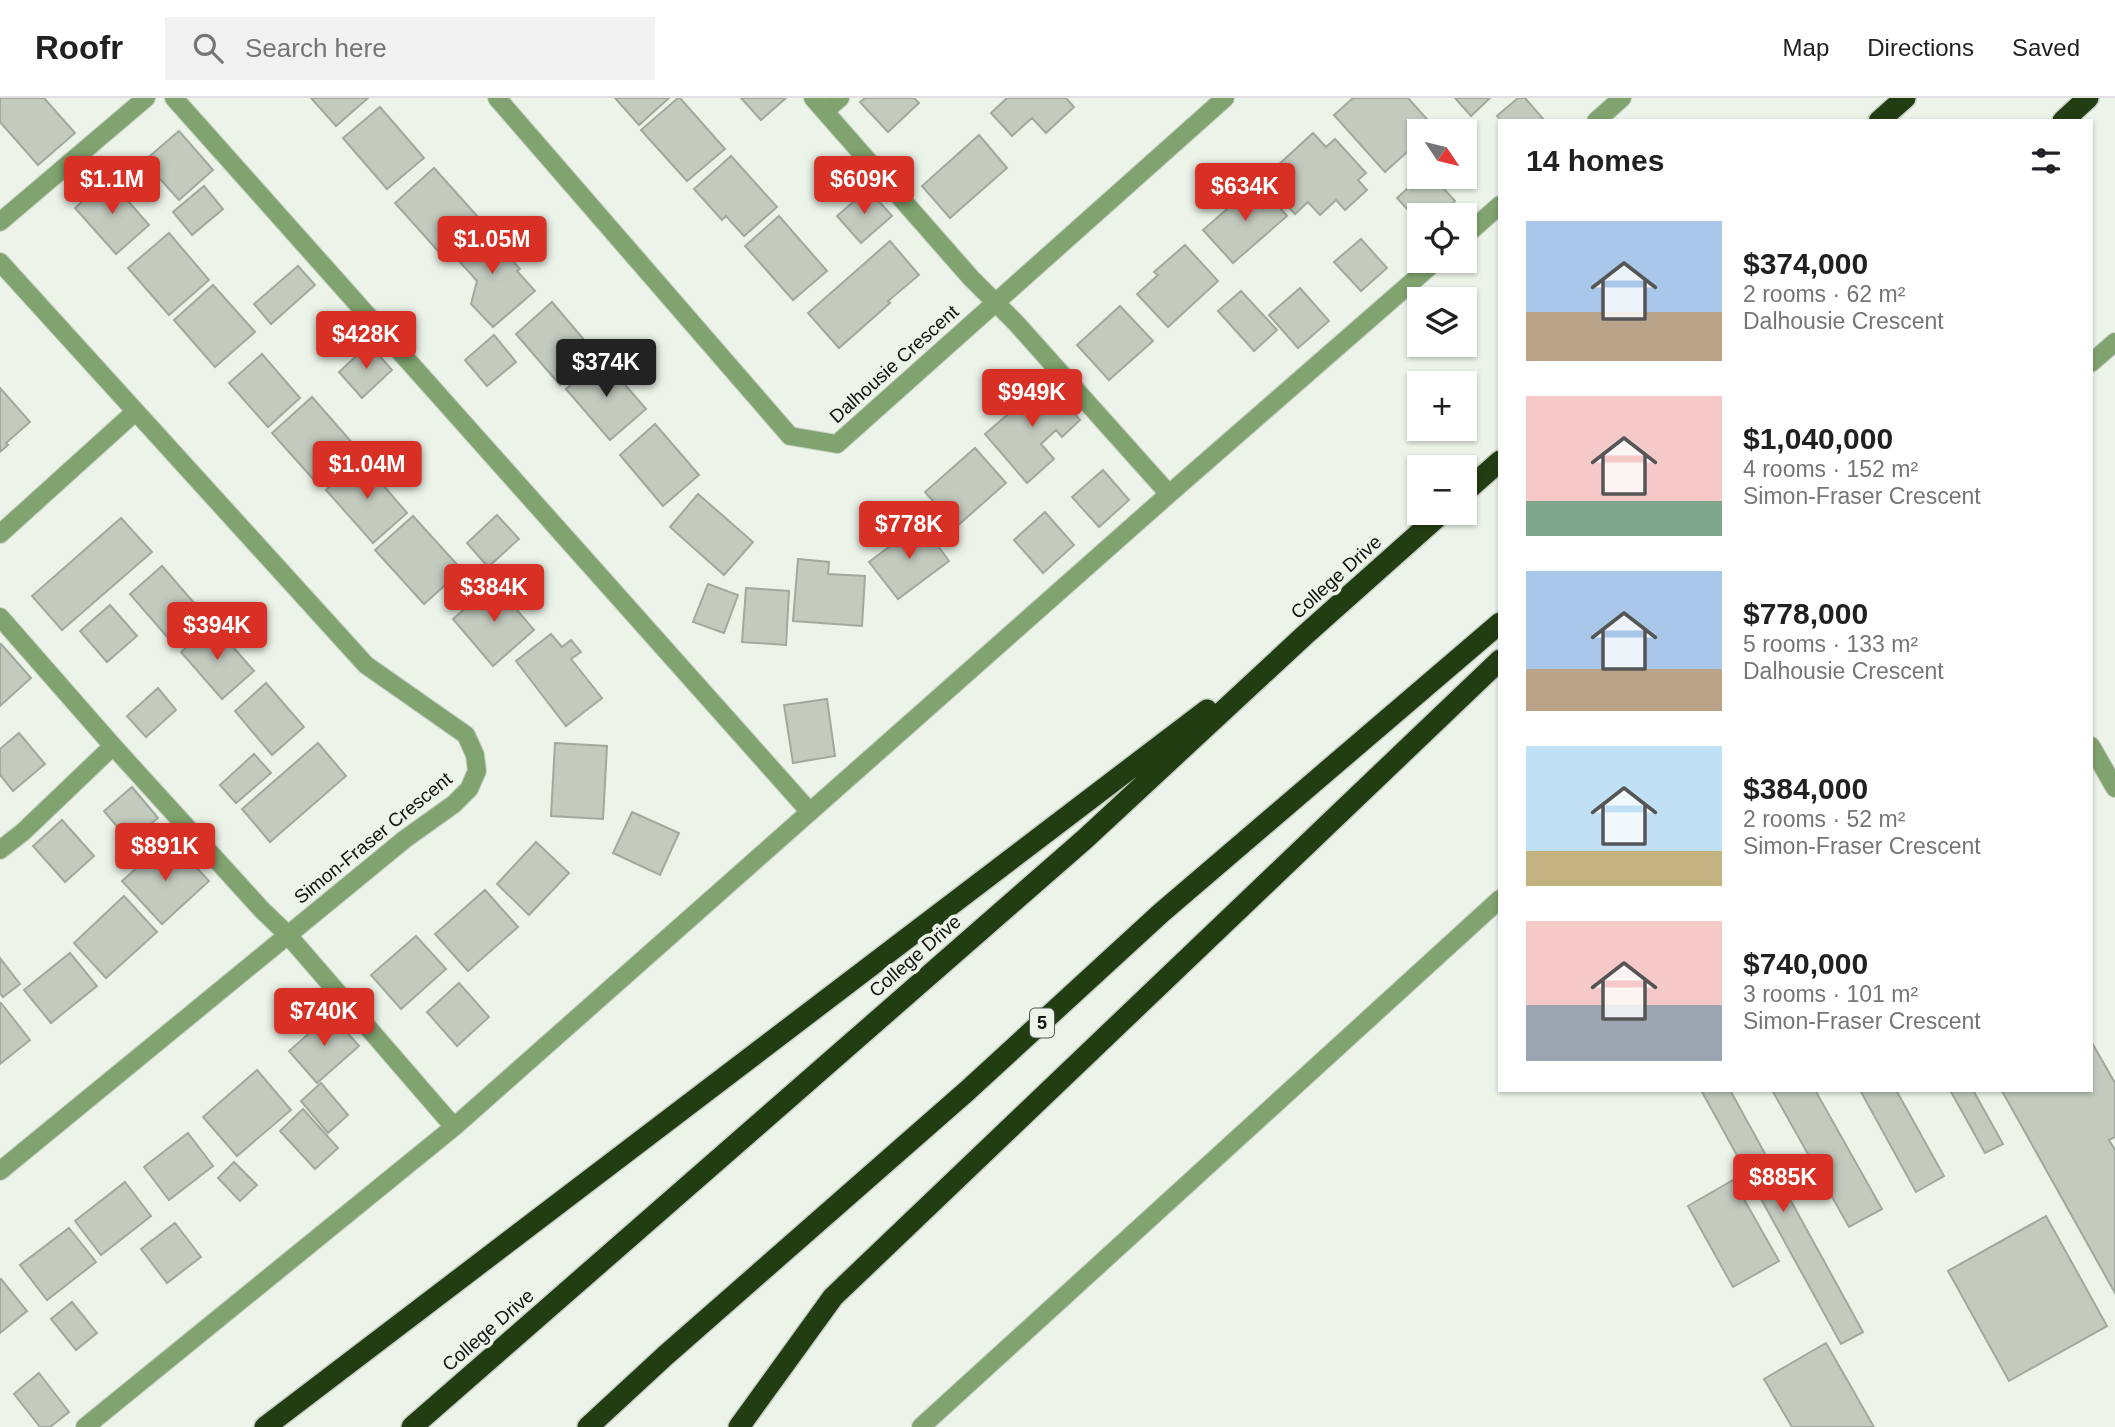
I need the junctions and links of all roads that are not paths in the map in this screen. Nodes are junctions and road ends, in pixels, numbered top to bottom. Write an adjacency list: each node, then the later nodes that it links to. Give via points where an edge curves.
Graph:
1 (146, 98): 14 (street)
2 (174, 98): 34 (street)
3 (497, 98): 18 (street, Dalhousie Crescent, via 790,436 837,444)
4 (840, 98): 9 (street)
5 (1224, 98): 18 (street, Dalhousie Crescent)
6 (1622, 98): 10 (street)
7 (1905, 98): 11 (highway)
8 (2088, 98): 12 (highway)
9 (819, 104): 18 (street)
10 (1598, 119)
11 (1882, 119)
12 (2065, 119)
13 (1498, 207): 15 (street)
14 (0, 222)
15 (1477, 225)
16 (0, 262): 21 (street, Simon-Fraser Crescent)
17 (1422, 273): 24 (street)
18 (994, 301): 24 (street)
19 (2115, 342): 20 (street)
20 (2093, 361)
21 (135, 412): 26 (street); 37 (street, Simon-Fraser Crescent, via 366,665 466,735 475,755 477,771 470,789)
22 (1498, 463): 23 (highway)
23 (1477, 481)
24 (1169, 494): 34 (street)
25 (1429, 525): 29 (highway, College Drive)
26 (0, 534)
27 (0, 617): 31 (street)
28 (1498, 625): 43 (highway, 5, via 1161,913)
29 (1306, 634): 41 (highway); 42 (highway, College Drive, via 1085,839)
30 (1498, 662): 44 (highway, via 833,1297)
31 (113, 746): 35 (street); 37 (street)
32 (2093, 750): 33 (street)
33 (2115, 788)
34 (810, 811): 38 (street)
35 (0, 850)
36 (1498, 901): 45 (street)
37 (287, 934): 38 (street); 39 (street, Simon-Fraser Crescent)
38 (454, 1127): 40 (street)
39 (0, 1171)
40 (85, 1427)
41 (265, 1427)
42 (412, 1427)
43 (588, 1427)
44 (739, 1427)
45 (921, 1427)

